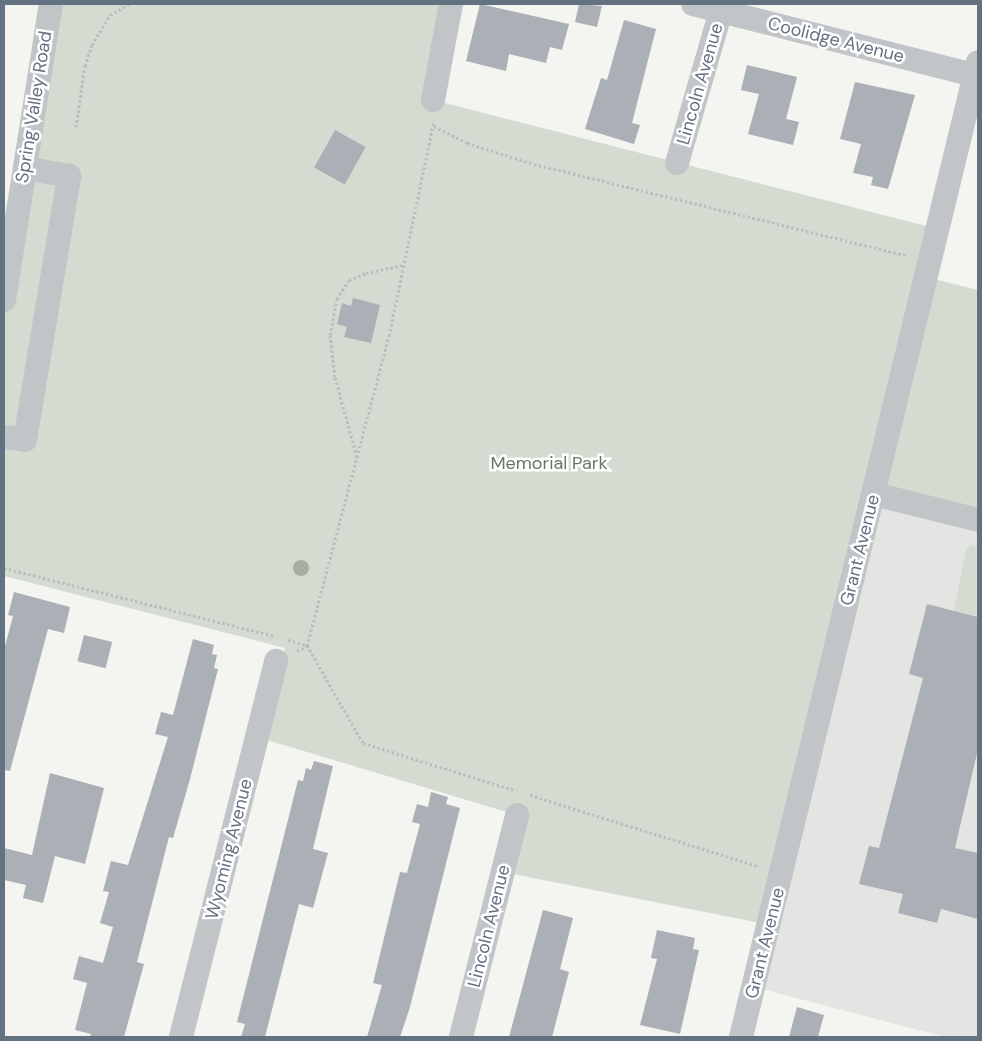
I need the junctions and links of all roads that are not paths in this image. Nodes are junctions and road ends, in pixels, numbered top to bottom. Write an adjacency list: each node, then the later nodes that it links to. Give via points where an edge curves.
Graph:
1 (51, 4): 8 (street, Spring Valley Road)
2 (452, 4): 6 (street)
3 (693, 4): 4 (street, Coolidge Avenue)
4 (722, 7): 5 (street, Coolidge Avenue); 7 (street, Lincoln Avenue)
5 (977, 71): 11 (street, Grant Avenue)
6 (433, 100)
7 (677, 163)
8 (25, 168): 9 (street, Spring Valley Road); 10 (street, via 69,176 25,440)
9 (4, 300)
10 (4, 437)
11 (874, 494): 12 (street); 17 (street, Grant Avenue)
12 (978, 520)
13 (276, 660): 15 (street, Wyoming Avenue)
14 (517, 815): 16 (street, Lincoln Avenue)
15 (181, 1037)
16 (461, 1037)
17 (741, 1037)

